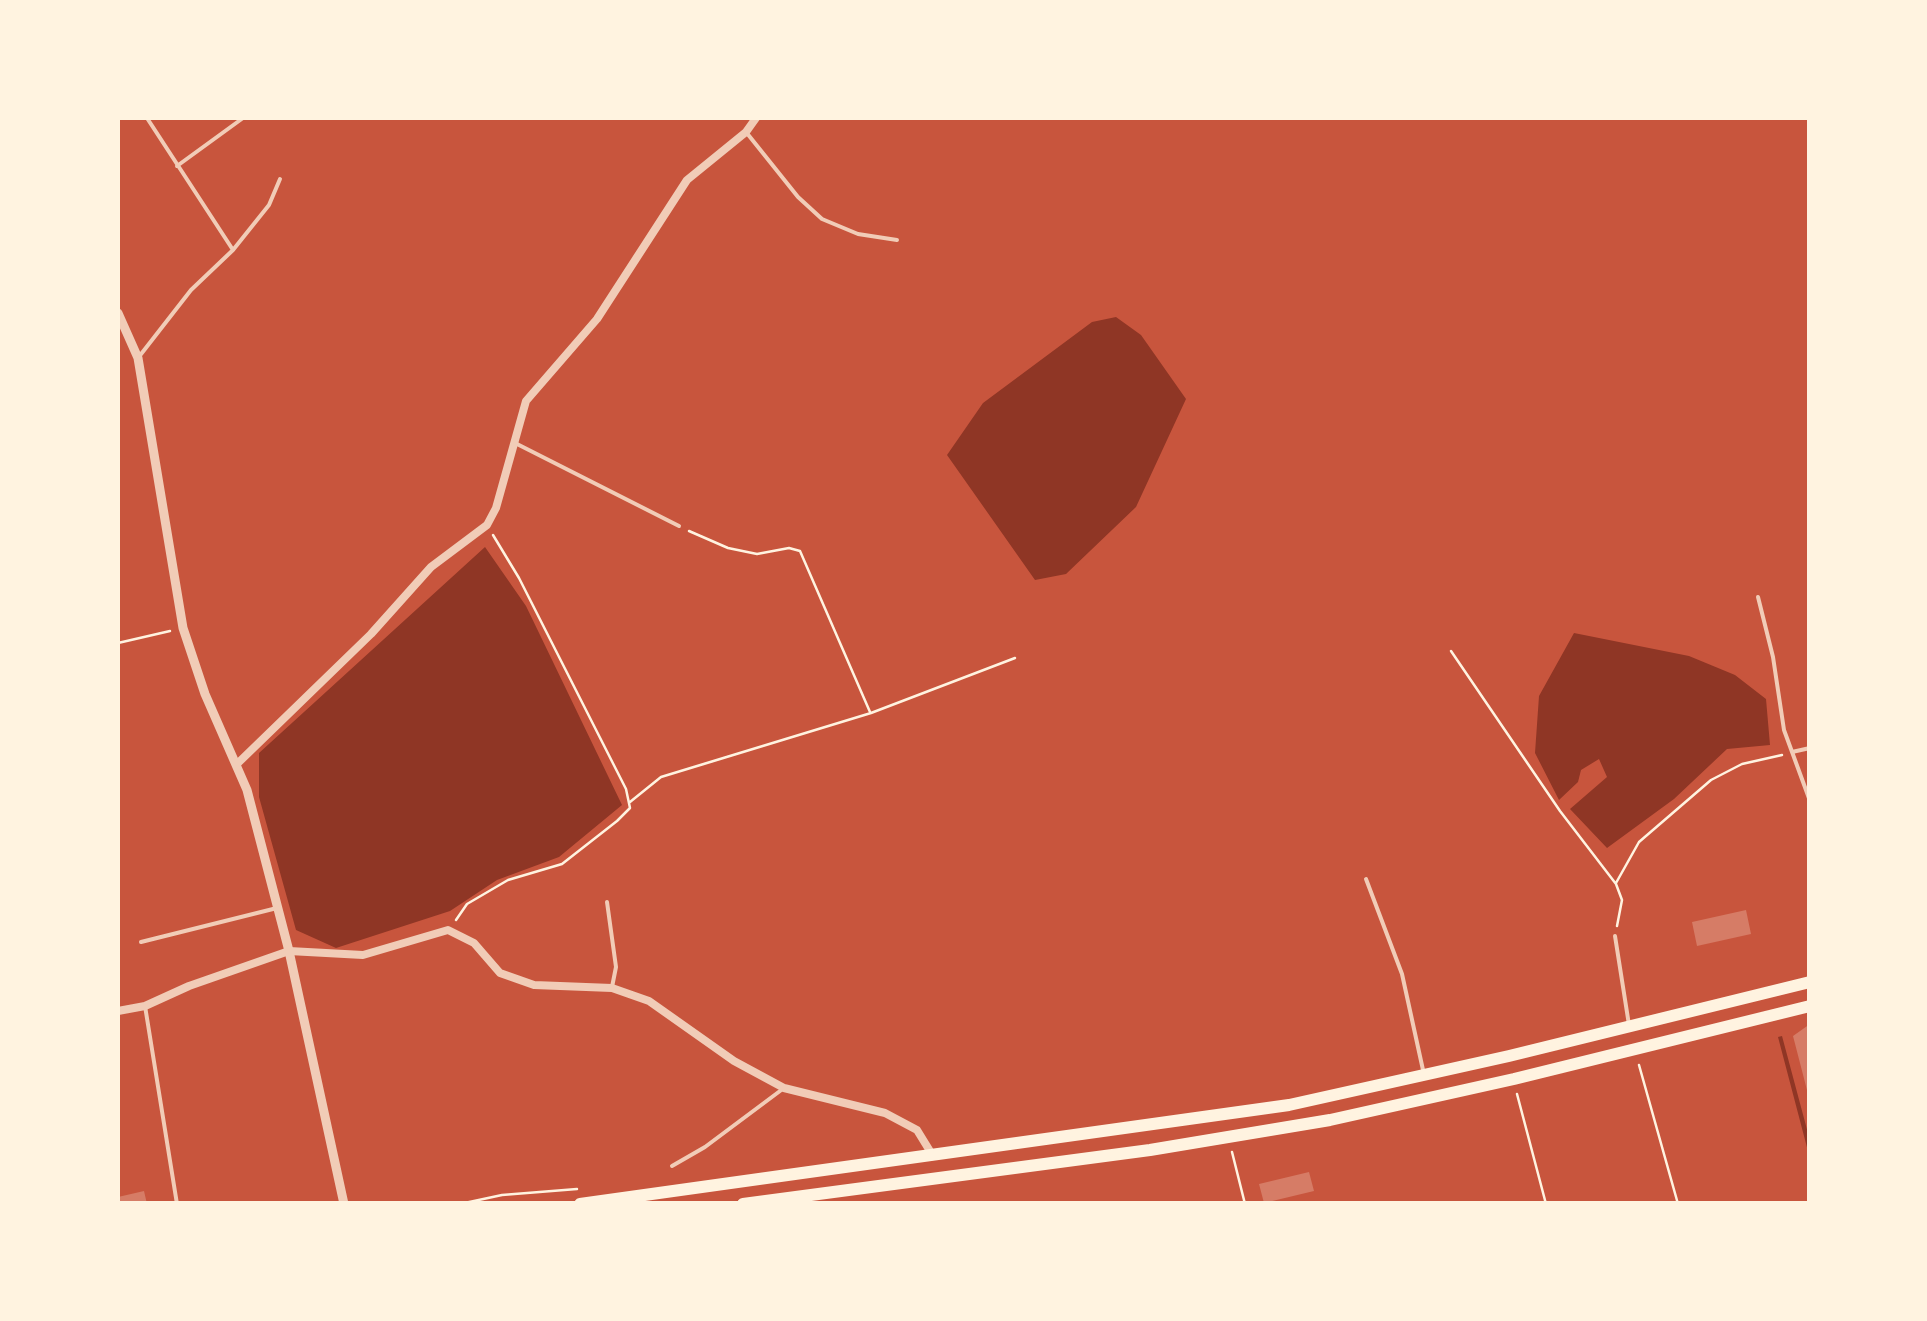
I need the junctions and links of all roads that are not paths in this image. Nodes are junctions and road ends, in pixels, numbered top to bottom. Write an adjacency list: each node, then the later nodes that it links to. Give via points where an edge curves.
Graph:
1 (147, 118): 5 (lane)
2 (242, 118): 5 (lane)
3 (756, 118): 4 (street)
4 (746, 132): 7 (lane, via 822,218 858,234); 11 (street, via 687,180 598,319 526,401)
5 (178, 166): 8 (lane)
6 (280, 178): 8 (lane, via 269,205)
7 (897, 240)
8 (232, 250): 10 (lane, via 190,290)
9 (118, 313): 10 (street)
10 (138, 358): 16 (street, via 183,628)
11 (513, 442): 12 (lane); 16 (street, via 487,525 431,567)
12 (678, 526)
13 (1758, 597): 15 (lane)
14 (1810, 748): 15 (lane)
15 (1792, 752): 17 (lane)
16 (237, 764): 20 (street)
17 (1810, 801)
18 (1366, 879): 30 (lane, via 1402,974)
19 (608, 902): 25 (lane)
20 (278, 908): 22 (lane); 23 (street)
21 (1615, 936): 29 (lane)
22 (141, 942)
23 (289, 951): 25 (street, via 363,956 448,930 474,943 500,973 534,985); 26 (street); 37 (street)
24 (1810, 982): 29 (highway)
25 (612, 988): 31 (street, via 649,1001)
26 (146, 1006): 28 (street); 36 (lane)
27 (1810, 1006): 32 (highway)
28 (118, 1011)
29 (1630, 1026): 30 (highway)
30 (1424, 1076): 32 (lane); 33 (highway, via 1224,1116)
31 (784, 1088): 33 (street, via 885,1112 917,1130); 34 (lane)
32 (1429, 1099): 39 (highway, via 1228,1138)
33 (933, 1156): 35 (highway)
34 (672, 1166)
35 (647, 1199): 38 (highway)
36 (177, 1204)
37 (344, 1204)
38 (580, 1204)
39 (743, 1204)

